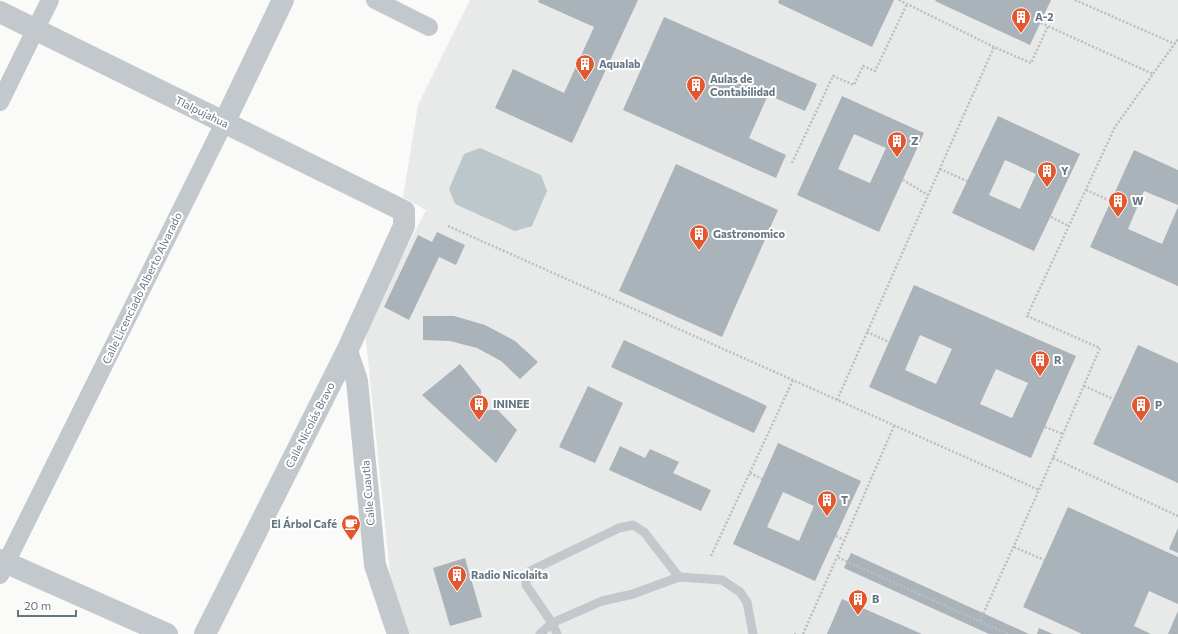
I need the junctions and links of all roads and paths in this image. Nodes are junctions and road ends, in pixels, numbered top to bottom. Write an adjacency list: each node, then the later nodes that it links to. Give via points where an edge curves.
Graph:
1 (50, 0): 11 (street)
2 (283, 0): 17 (street, Calle Licenciado Alberto Alvarado)
3 (375, 0): 10 (street)
4 (899, 0): 6 (path)
5 (1075, 0): 13 (path)
6 (907, 4): 14 (path); 18 (path, via 875,71 863,66 854,85 833,76)
7 (0, 12): 11 (street, Tlalpujahua)
8 (1041, 22): 9 (path)
9 (1048, 26): 14 (path, via 1031,63); 15 (path)
10 (429, 27)
11 (35, 30): 16 (street); 17 (street, Tlalpujahua)
12 (1178, 39): 13 (path)
13 (1175, 44): 15 (path)
14 (994, 47): 19 (path)
15 (1154, 74): 22 (path, via 1115,127)
16 (0, 102)
17 (224, 123): 25 (street, Tlalpujahua); 50 (street, Calle Licenciado Alberto Alvarado)
18 (792, 163)
19 (940, 169): 21 (path); 23 (path)
20 (903, 180): 23 (path)
21 (967, 181)
22 (1086, 190): 24 (path); 28 (path)
23 (928, 195): 29 (path)
24 (1111, 201)
25 (404, 211): 31 (street, Calle Nicolás Bravo, via 404,226)
26 (1051, 218): 28 (path)
27 (448, 226): 32 (path)
28 (1069, 226): 33 (path, via 1027,316 1100,348)
29 (867, 332): 30 (path); 35 (path)
30 (889, 342)
31 (347, 351): 55 (street, Calle Nicolás Bravo); 56 (street, Calle Cuautla, via 357,381 375,565)
32 (793, 380): 35 (path); 40 (path)
33 (1084, 386): 34 (path); 38 (path)
34 (1113, 399)
35 (837, 400): 36 (path)
36 (894, 426): 42 (path); 45 (path)
37 (1045, 427): 38 (path)
38 (1064, 434): 39 (path)
39 (1053, 458): 42 (path); 43 (path)
40 (750, 473): 41 (path); 47 (path)
41 (762, 479)
42 (1039, 490): 46 (path)
43 (1178, 516)
44 (836, 536): 45 (path)
45 (844, 540): 48 (path)
46 (1014, 547): 49 (path); 52 (path)
47 (711, 556)
48 (837, 557): 52 (path); 60 (path)
49 (1044, 560)
50 (2, 566): 54 (street)
51 (679, 576): 53 (lane, via 633,594 602,601); 53 (lane, via 644,532 633,525 619,528 530,571 526,585); 59 (lane, via 722,580 740,592 748,602)
52 (980, 621): 61 (path)
53 (552, 623): 57 (lane); 58 (lane)
54 (167, 634)
55 (205, 634)
56 (398, 634)
57 (540, 634)
58 (557, 634)
59 (753, 634)
60 (803, 634)
61 (1008, 634)

